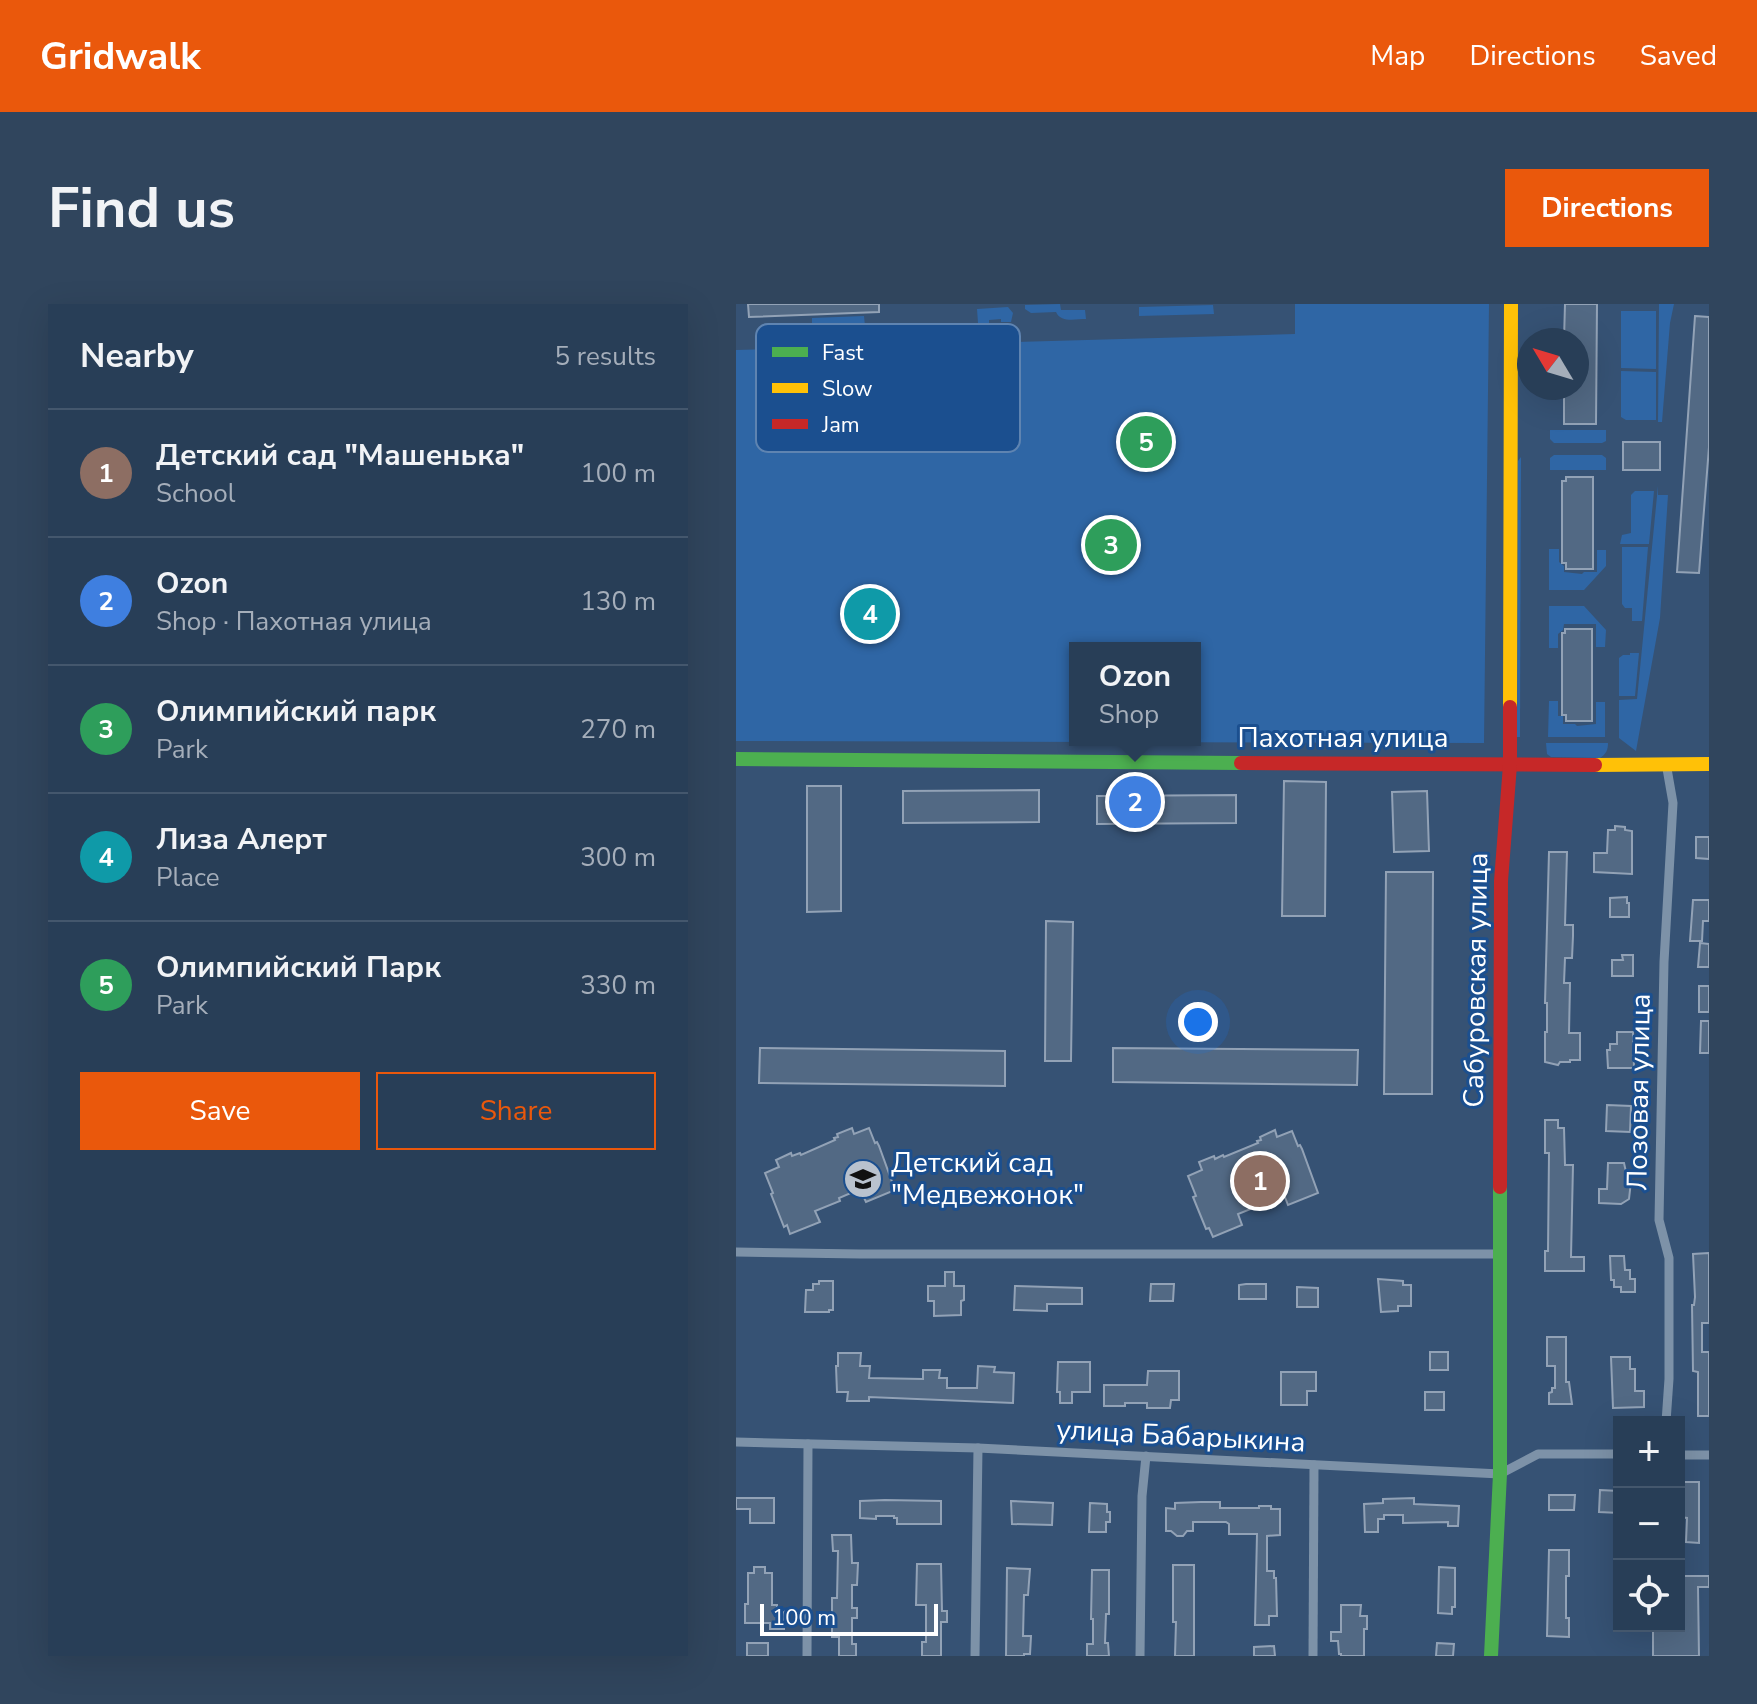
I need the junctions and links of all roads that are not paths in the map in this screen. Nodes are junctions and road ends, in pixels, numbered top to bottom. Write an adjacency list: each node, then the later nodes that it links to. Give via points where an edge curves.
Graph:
1 (1511, 304): 5 (street, Сабуровская улица)
2 (736, 759): 5 (street, Пахотная улица)
3 (1666, 763): 4 (street, Пахотная улица); 5 (street, Пахотная улица); 8 (street, Лозовая улица, via 1673,803 1659,1220 1669,1258)
4 (1709, 764)
5 (1510, 765): 7 (street, Сабуровская улица, via 1501,881)
6 (736, 1252): 7 (street)
7 (1501, 1254): 17 (street, Сабуровская улица)
8 (1666, 1416)
9 (736, 1442): 10 (street, улица Бабарыкина)
10 (808, 1444): 11 (street, улица Бабарыкина); 18 (street)
11 (978, 1448): 15 (street, улица Бабарыкина); 19 (street)
12 (1613, 1454): 17 (street, via 1538,1454)
13 (1685, 1455): 14 (street)
14 (1709, 1455)
15 (1146, 1456): 16 (street, улица Бабарыкина); 20 (street)
16 (1314, 1465): 17 (street, улица Бабарыкина); 21 (street)
17 (1500, 1474): 22 (street, Сабуровская улица)
18 (807, 1656)
19 (975, 1656)
20 (1140, 1656)
21 (1313, 1656)
22 (1491, 1656)

